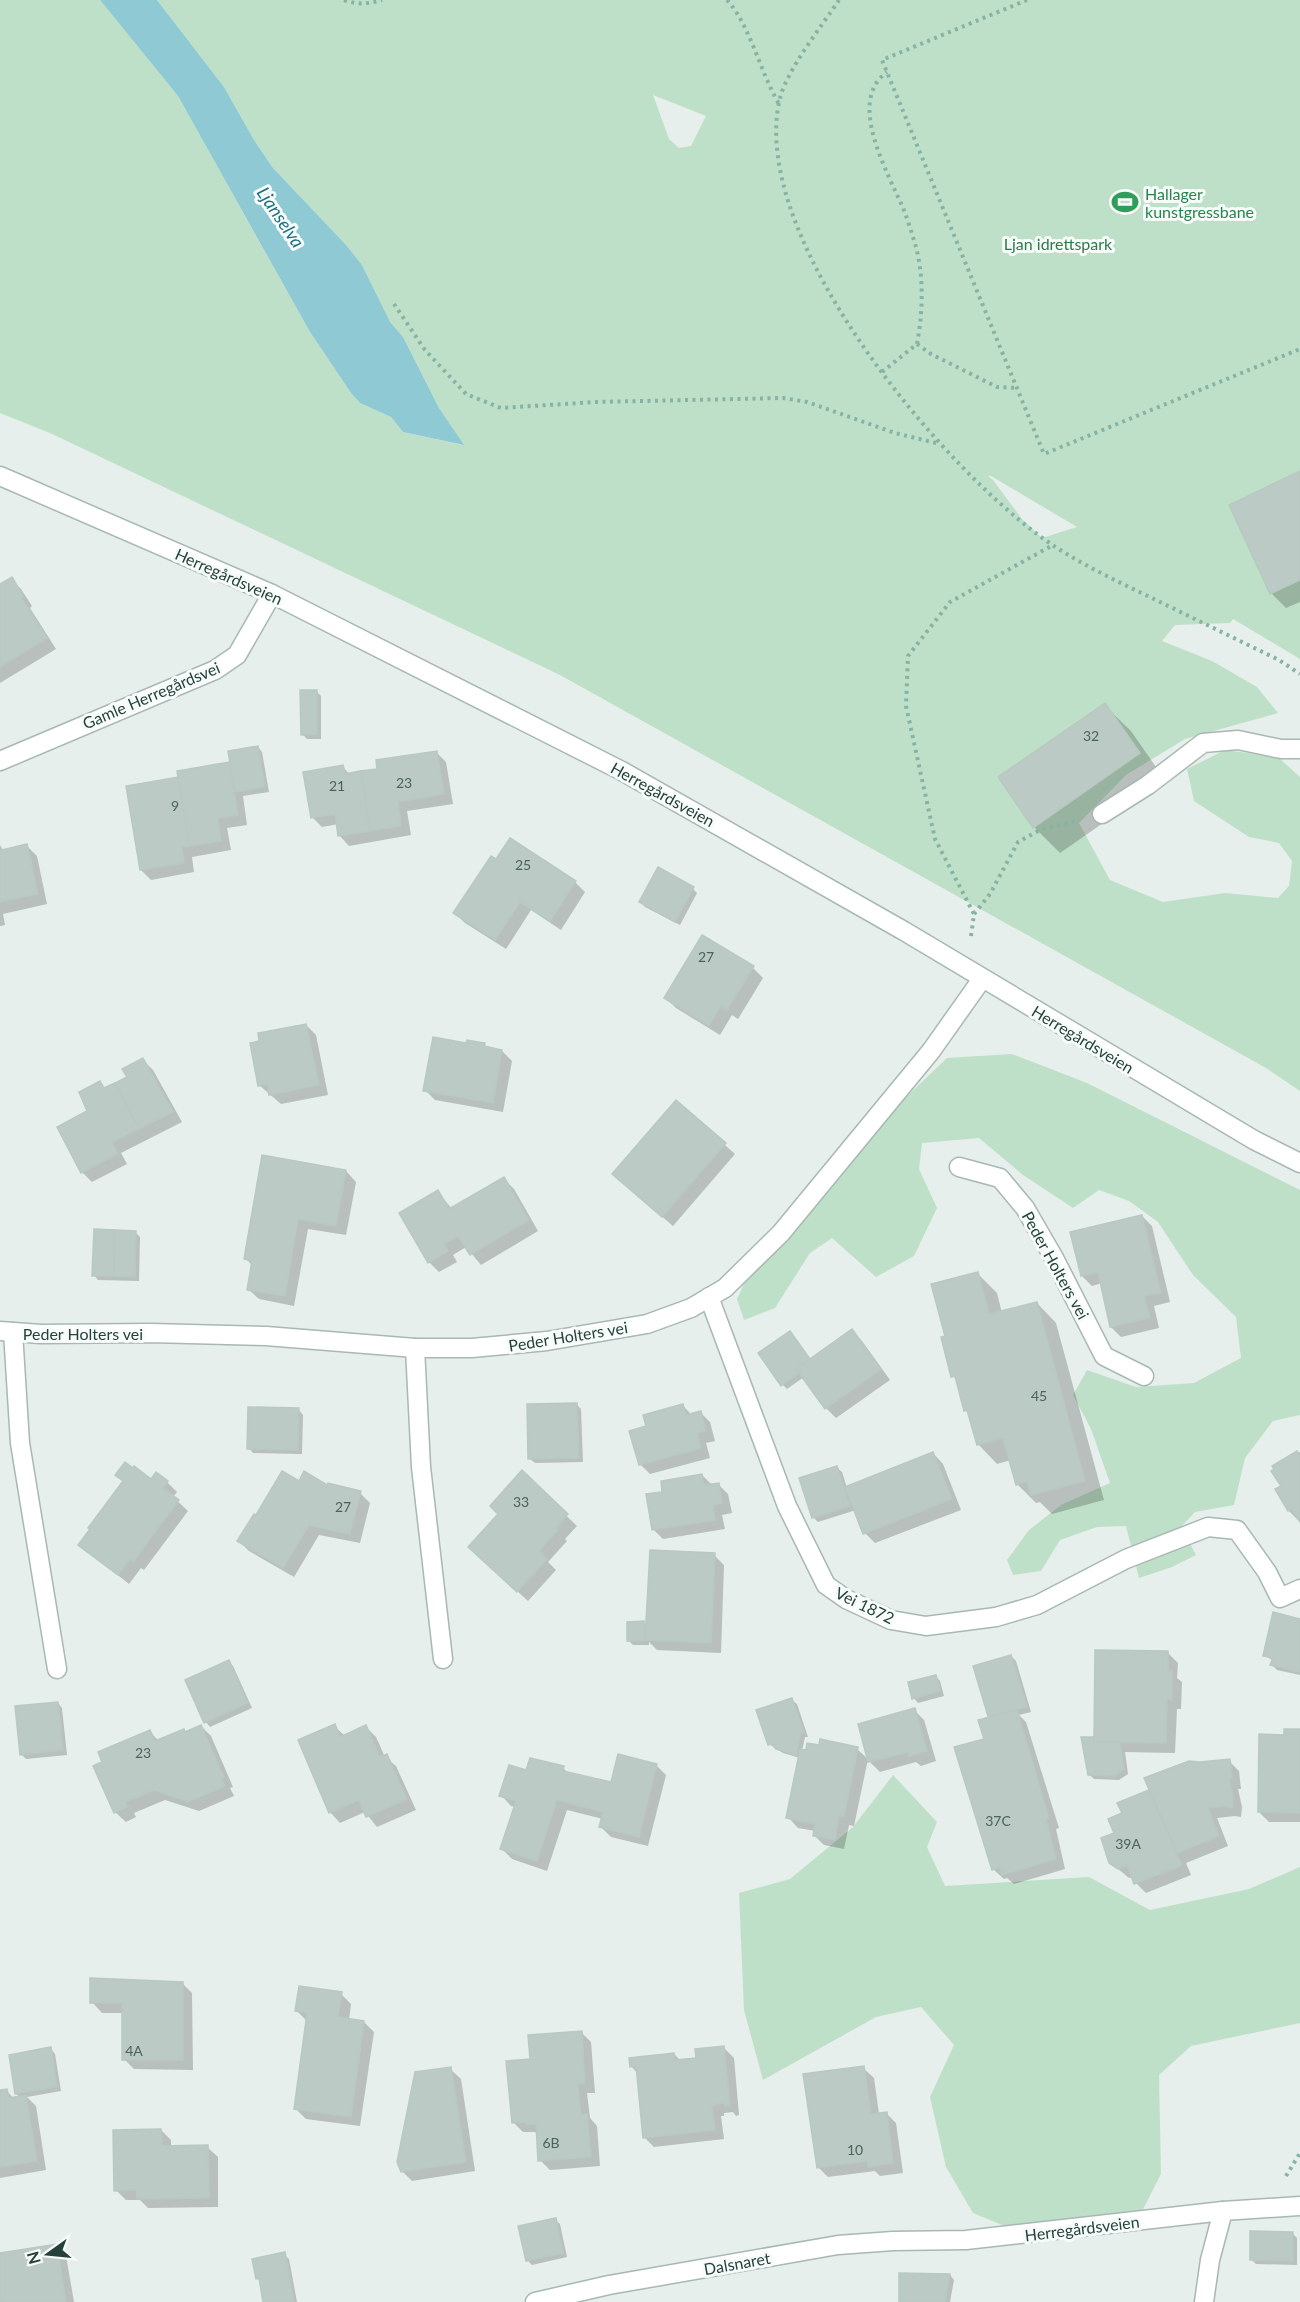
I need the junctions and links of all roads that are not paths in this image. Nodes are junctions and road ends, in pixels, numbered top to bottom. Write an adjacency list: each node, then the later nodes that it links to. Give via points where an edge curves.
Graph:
1 (0, 476): 2 (street, Herregårdsveien)
2 (272, 594): 4 (street, Gamle Herregårdsvei, via 237,655 215,670); 6 (street, Herregårdsveien, via 622,771 784,861)
3 (1300, 749): 5 (street, via 1238,740 1203,743)
4 (0, 761)
5 (1102, 814)
6 (976, 976): 7 (street, Herregårdsveien, via 1254,1140); 9 (street, Peder Holters vei, via 930,1051 781,1233 725,1288)
7 (1300, 1163)
8 (959, 1167): 12 (street, Peder Holters vei, via 1000,1178 1025,1208 1104,1356)
9 (709, 1297): 11 (street, Peder Holters vei, via 691,1308 625,1328 520,1345); 13 (street, Vei 1872, via 787,1506 826,1585 846,1599 891,1620 926,1626 996,1617 1037,1605 1126,1559 1208,1527 1237,1530 1280,1598)
10 (7, 1332): 11 (street, Peder Holters vei, via 266,1336); 15 (street, via 20,1443)
11 (415, 1348): 14 (street, via 421,1467)
12 (1144, 1376)
13 (1300, 1589)
14 (443, 1659)
15 (57, 1669)
16 (1300, 2206): 17 (street, Herregårdsveien)
17 (1223, 2211): 18 (street, Herregårdsveien, via 999,2238); 20 (street)
18 (940, 2239): 19 (street, Dalsnaret, via 838,2245 609,2285)
19 (535, 2302)
20 (1204, 2302)

